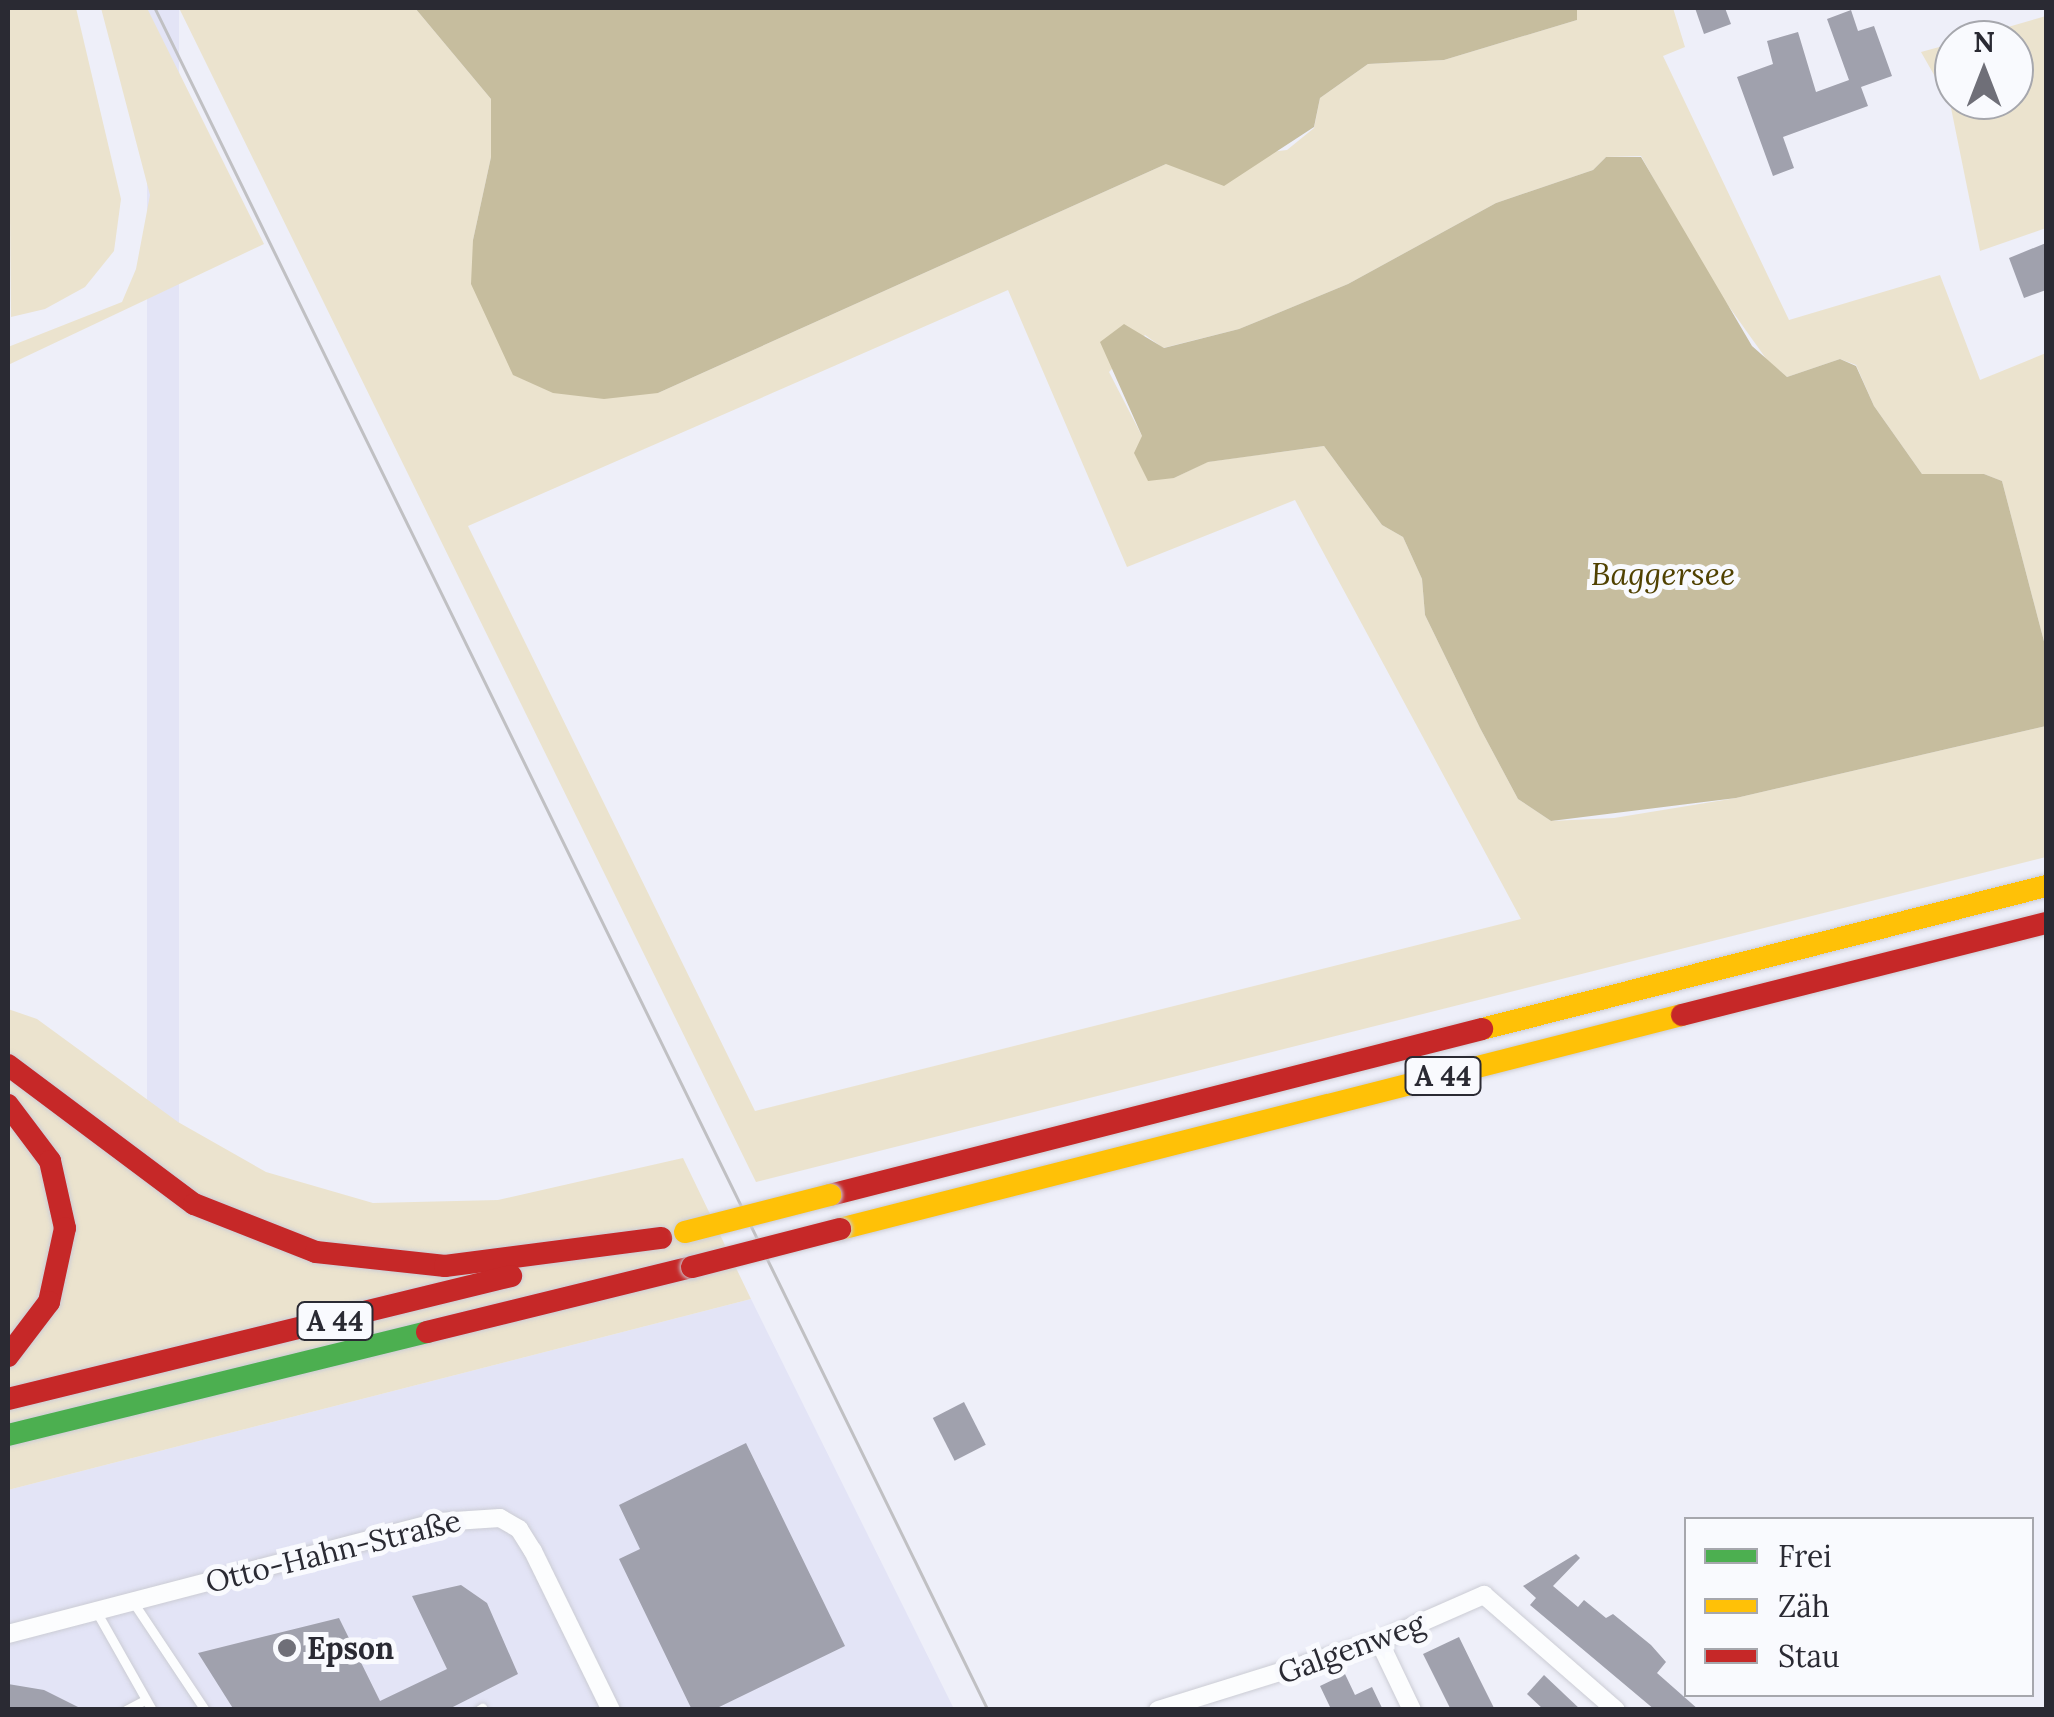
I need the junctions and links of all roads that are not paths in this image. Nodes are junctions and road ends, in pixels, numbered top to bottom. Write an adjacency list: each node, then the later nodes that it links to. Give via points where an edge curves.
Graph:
1 (2046, 886): 5 (highway, A 44, bridge)
2 (2046, 923): 8 (highway, A 44, bridge)
3 (8, 1065): 5 (highway, via 174,1192 239,1228 316,1252 444,1266)
4 (8, 1105): 6 (highway, via 50,1161 65,1228 49,1302)
5 (661, 1238): 7 (highway, A 44)
6 (8, 1356)
7 (8, 1399)
8 (8, 1435)
9 (133, 1602): 10 (street, Otto-Hahn-Straße); 15 (lane); 16 (street, Otto-Hahn-Straße, via 439,1522 500,1518 533,1551)
10 (96, 1611): 11 (street, Otto-Hahn-Straße); 13 (lane)
11 (8, 1634)
12 (1379, 1642): 17 (street, Galgenweg); 18 (street); 19 (street, Galgenweg, via 1484,1595)
13 (148, 1705): 14 (lane)
14 (126, 1710)
15 (205, 1710)
16 (611, 1710)
17 (1158, 1710)
18 (1412, 1710)
19 (1616, 1710)

